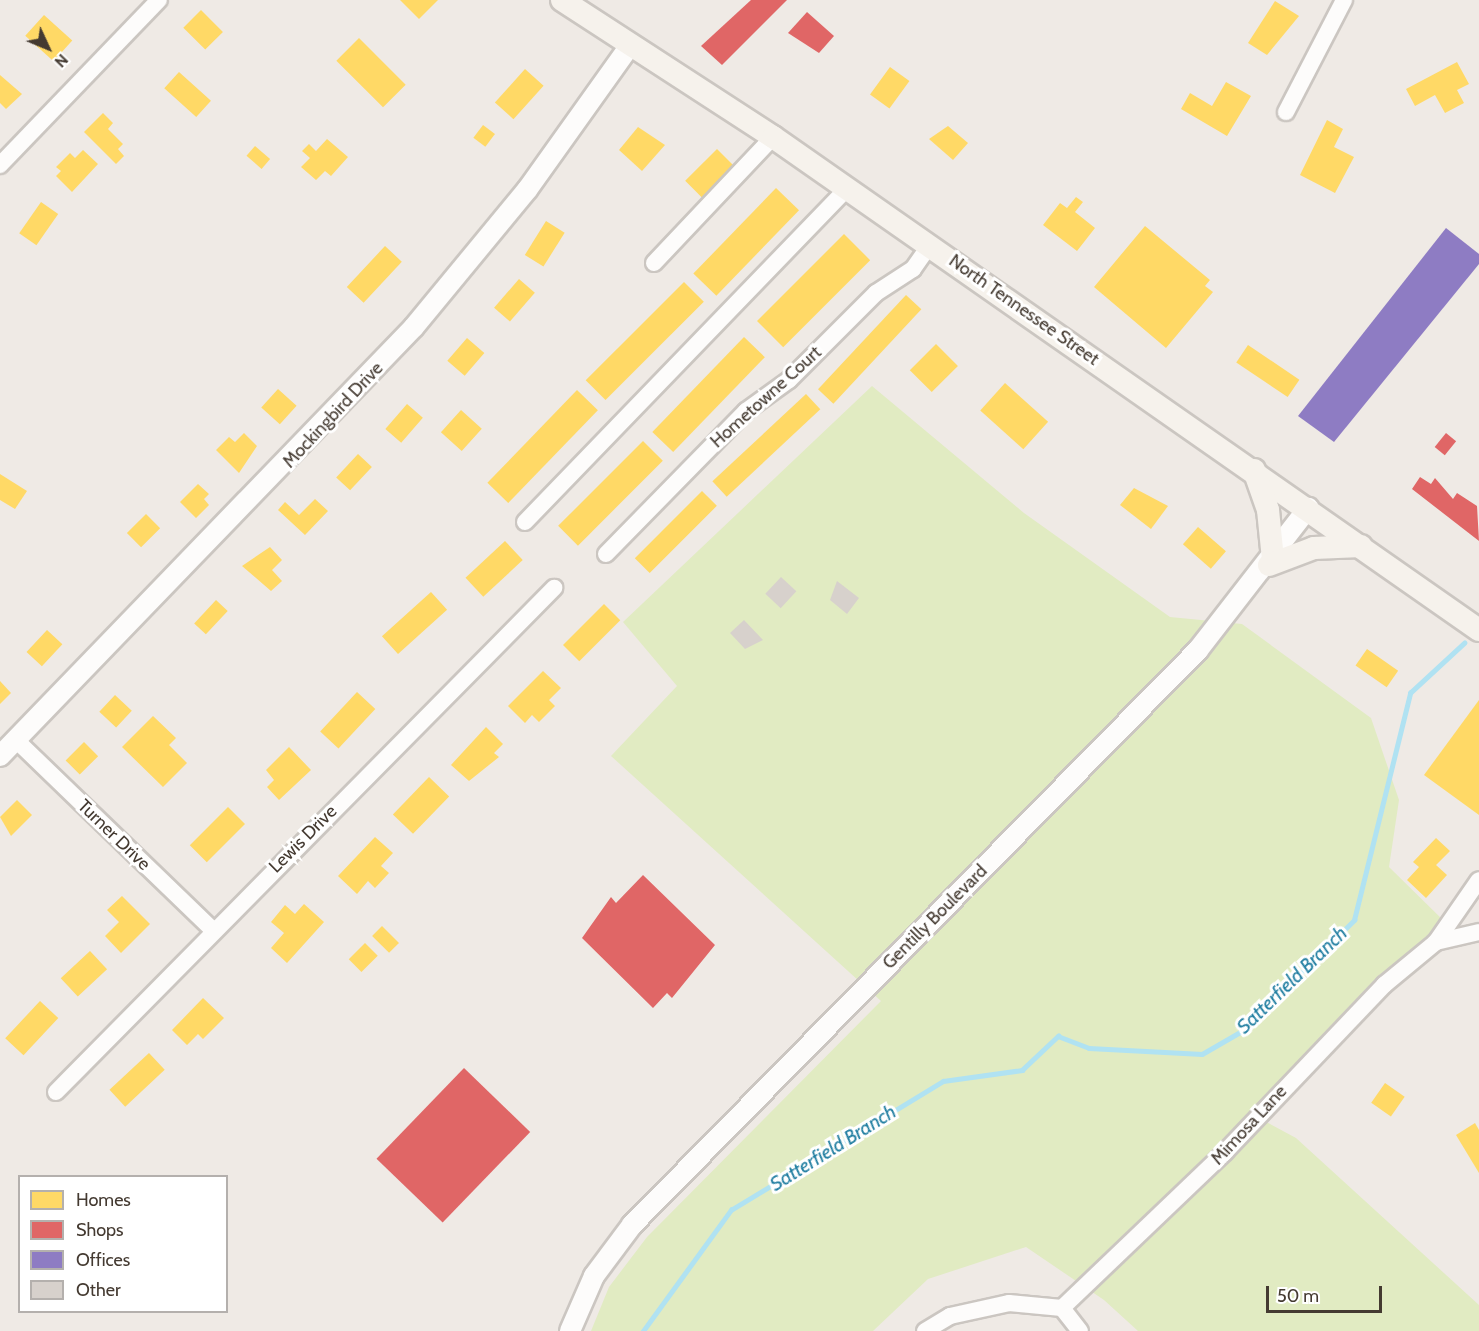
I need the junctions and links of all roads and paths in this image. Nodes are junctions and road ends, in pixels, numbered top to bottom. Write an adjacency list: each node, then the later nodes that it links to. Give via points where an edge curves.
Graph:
1 (159, 0): 7 (street)
2 (562, 0): 4 (main road, North Tennessee Street)
3 (1344, 0): 5 (street)
4 (631, 44): 6 (main road, North Tennessee Street); 19 (street, Mockingbird Drive, via 527,190 414,327)
5 (1286, 112)
6 (773, 136): 8 (main road, North Tennessee Street); 10 (street)
7 (0, 165)
8 (848, 188): 9 (main road, North Tennessee Street); 13 (street)
9 (930, 245): 11 (main road, North Tennessee Street); 15 (street, Hometowne Court, via 913,269 876,293 789,380 746,411)
10 (654, 263)
11 (1254, 470): 12 (main road, North Tennessee Street); 16 (main road, via 1268,510)
12 (1308, 508): 14 (main road, North Tennessee Street); 16 (street, Gentilly Boulevard)
13 (525, 522)
14 (1361, 546): 16 (main road, via 1314,548); 18 (main road, North Tennessee Street)
15 (606, 554)
16 (1271, 562): 27 (street, Gentilly Boulevard, via 1198,650 632,1225 594,1276)
17 (554, 588): 22 (street, Lewis Drive)
18 (1479, 630)
19 (16, 740): 20 (street, Mockingbird Drive); 22 (street, Turner Drive)
20 (0, 756)
21 (1479, 880): 24 (street, Mimosa Lane)
22 (213, 930): 25 (street, Lewis Drive)
23 (1479, 932): 24 (street, Mimosa Lane)
24 (1436, 942): 26 (street, Mimosa Lane, via 1384,985 1225,1152)
25 (56, 1092)
26 (1062, 1308): 28 (street, via 1009,1303 978,1307); 29 (street)
27 (570, 1331)
28 (924, 1331)
29 (1080, 1331)

